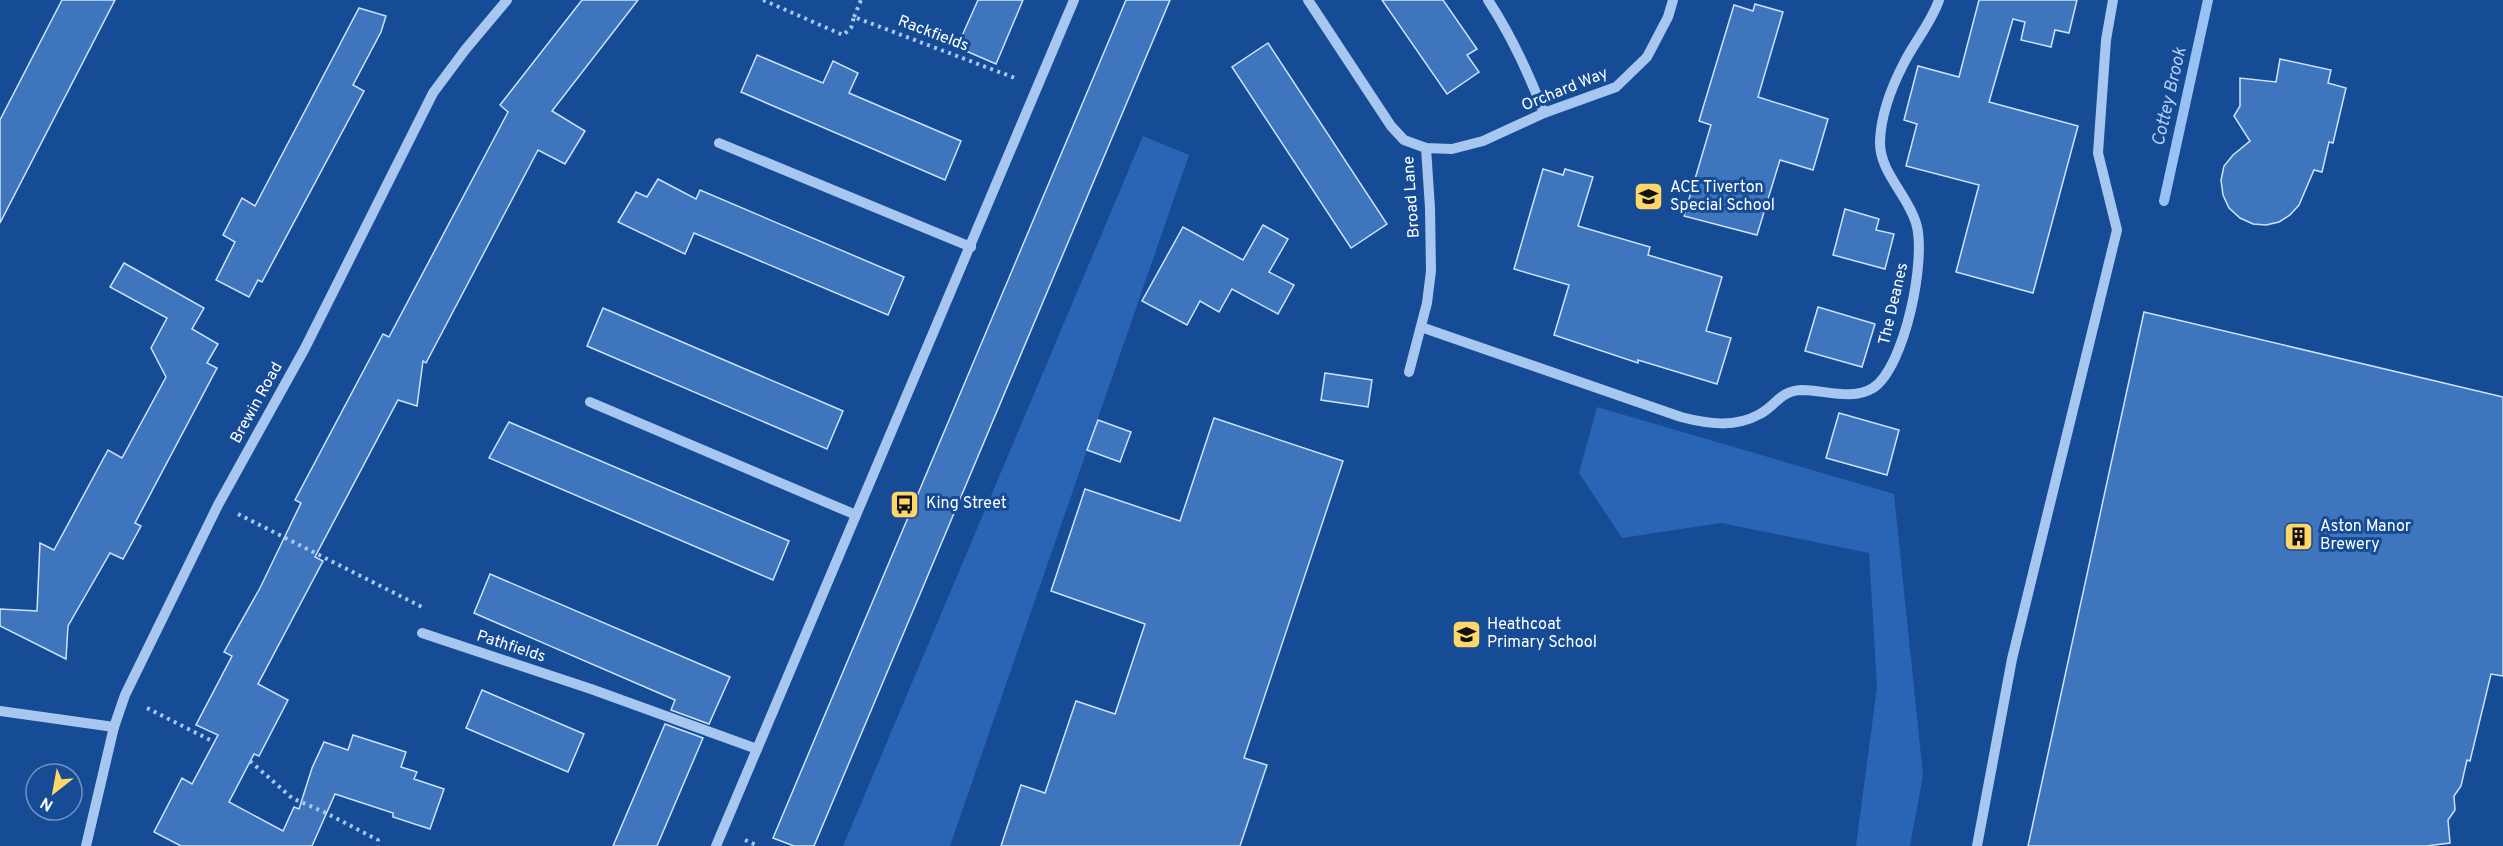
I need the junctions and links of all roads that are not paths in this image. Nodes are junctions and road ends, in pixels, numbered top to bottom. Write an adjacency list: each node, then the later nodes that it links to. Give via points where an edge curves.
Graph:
1 (507, 0): 18 (street, Brewin Road, via 433,93 304,348 218,505 125,695)
2 (1074, 0): 11 (street)
3 (1308, 0): 10 (street, Broad Lane, via 1391,126 1404,140)
4 (1488, 0): 8 (street)
5 (1673, 0): 8 (street, Orchard Way, via 1647,57 1616,87)
6 (1939, 0): 12 (street, The Deanes, via 1904,63 1882,121 1880,143 1884,164 1916,221 1920,266 1895,361 1886,377 1872,389 1852,394 1802,390 1782,394 1762,413 1741,422 1713,424 1681,417)
7 (2113, 0): 22 (street, via 2097,153 2117,230 2012,660)
8 (1544, 113): 10 (street, Orchard Way, via 1483,141 1452,149)
9 (719, 143): 11 (street)
10 (1426, 148): 12 (street, Broad Lane, via 1431,270)
11 (970, 246): 15 (street)
12 (1421, 327): 13 (street, Broad Lane)
13 (1409, 372)
14 (590, 402): 15 (street)
15 (856, 515): 19 (street)
16 (422, 633): 19 (street, Pathfields)
17 (0, 711): 18 (street)
18 (114, 727): 20 (street, Brewin Road)
19 (757, 749): 21 (street)
20 (86, 846)
21 (716, 846)
22 (1977, 846)

